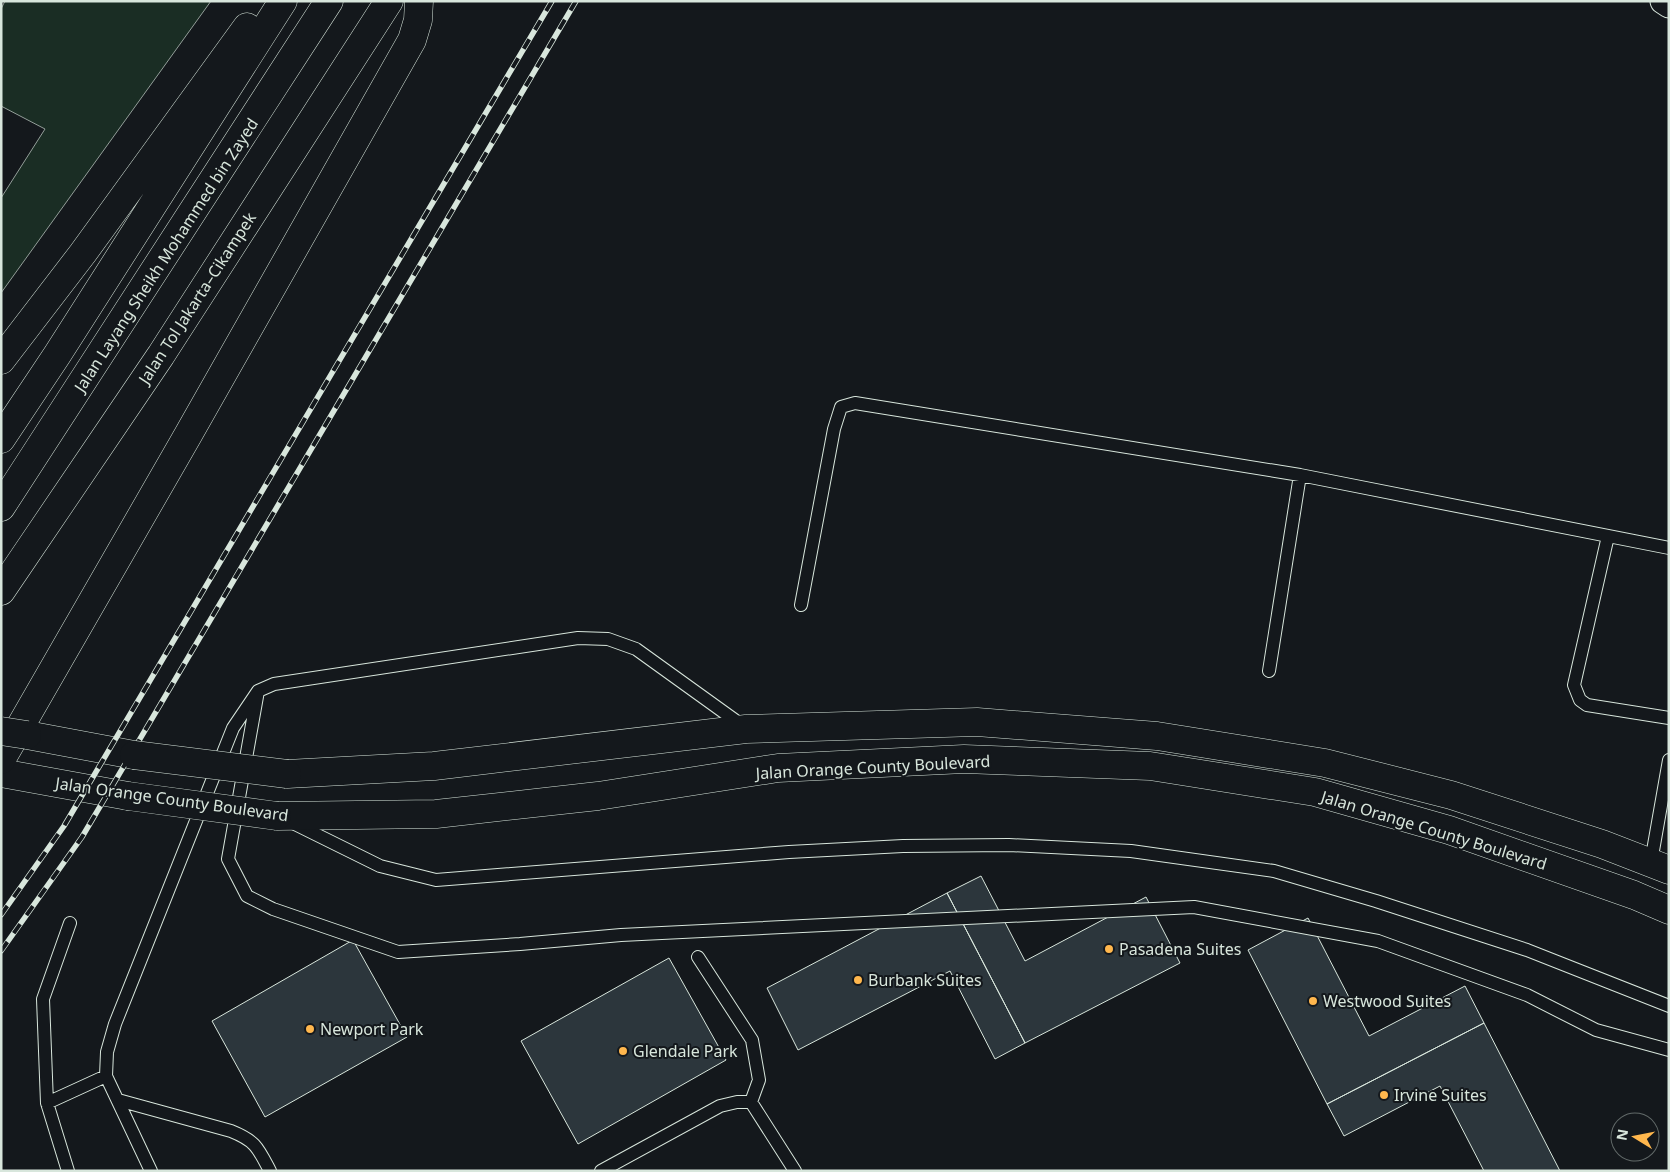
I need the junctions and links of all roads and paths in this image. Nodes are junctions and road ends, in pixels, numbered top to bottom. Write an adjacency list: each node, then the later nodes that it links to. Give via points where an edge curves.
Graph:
1 (265, 1): 9 (main road, via 83,253)
2 (283, 1): 10 (main road)
3 (330, 1): 12 (main road, Jalan Layang Sheikh Mohammed bin Zayed)
4 (382, 1): 15 (main road)
5 (389, 1): 16 (main road, Jalan Tol Jakarta–Cikampek, via 160,355)
6 (418, 1): 24 (main road, via 418,20 412,40)
7 (1663, 1): 8 (street)
8 (1669, 5)
9 (1, 360)
10 (1, 439)
11 (1300, 475): 13 (lane); 17 (lane, via 854,402 841,407 834,429); 18 (lane)
12 (1, 508)
13 (1608, 536): 14 (lane); 20 (lane, via 1574,685 1580,700 1587,705)
14 (1669, 548)
15 (1, 581)
16 (1, 591)
17 (801, 605)
18 (1269, 671)
19 (258, 691): 21 (lane, via 274,684 578,638 608,639 636,649); 31 (lane, via 228,859 247,896 273,909 398,952 631,935 1194,907 1378,941 1527,995 1596,1030); 32 (lane, via 233,728 115,1024 107,1052)
20 (1669, 718)
21 (746, 729): 22 (main road, Jalan Orange County Boulevard, bridge, via 434,766 287,774 134,755); 26 (main road, Jalan Orange County Boulevard, via 977,722 1157,736 1324,763 1433,790)
22 (14, 733)
23 (1669, 760): 26 (lane)
24 (5, 769): 25 (main road, Jalan Orange County Boulevard, bridge, via 128,796)
25 (279, 817): 27 (main road, Jalan Orange County Boulevard, via 436,814 598,796 778,768 964,760 1150,766 1315,792 1448,830); 30 (lane, via 380,866 436,880 903,846 1009,845 1131,851 1293,876 1527,950)
26 (1660, 866)
27 (1669, 910)
28 (70, 923): 35 (lane, via 43,999)
29 (698, 957): 34 (lane, via 752,1040 759,1080)
30 (1669, 1006)
31 (1669, 1050)
32 (106, 1076): 33 (lane); 35 (lane)
33 (118, 1100): 37 (lane); 38 (lane, via 246,1137 258,1149)
34 (751, 1102): 39 (lane, via 720,1106); 40 (lane)
35 (47, 1103): 36 (lane)
36 (68, 1171)
37 (151, 1171)
38 (270, 1171)
39 (601, 1171)
40 (795, 1171)

